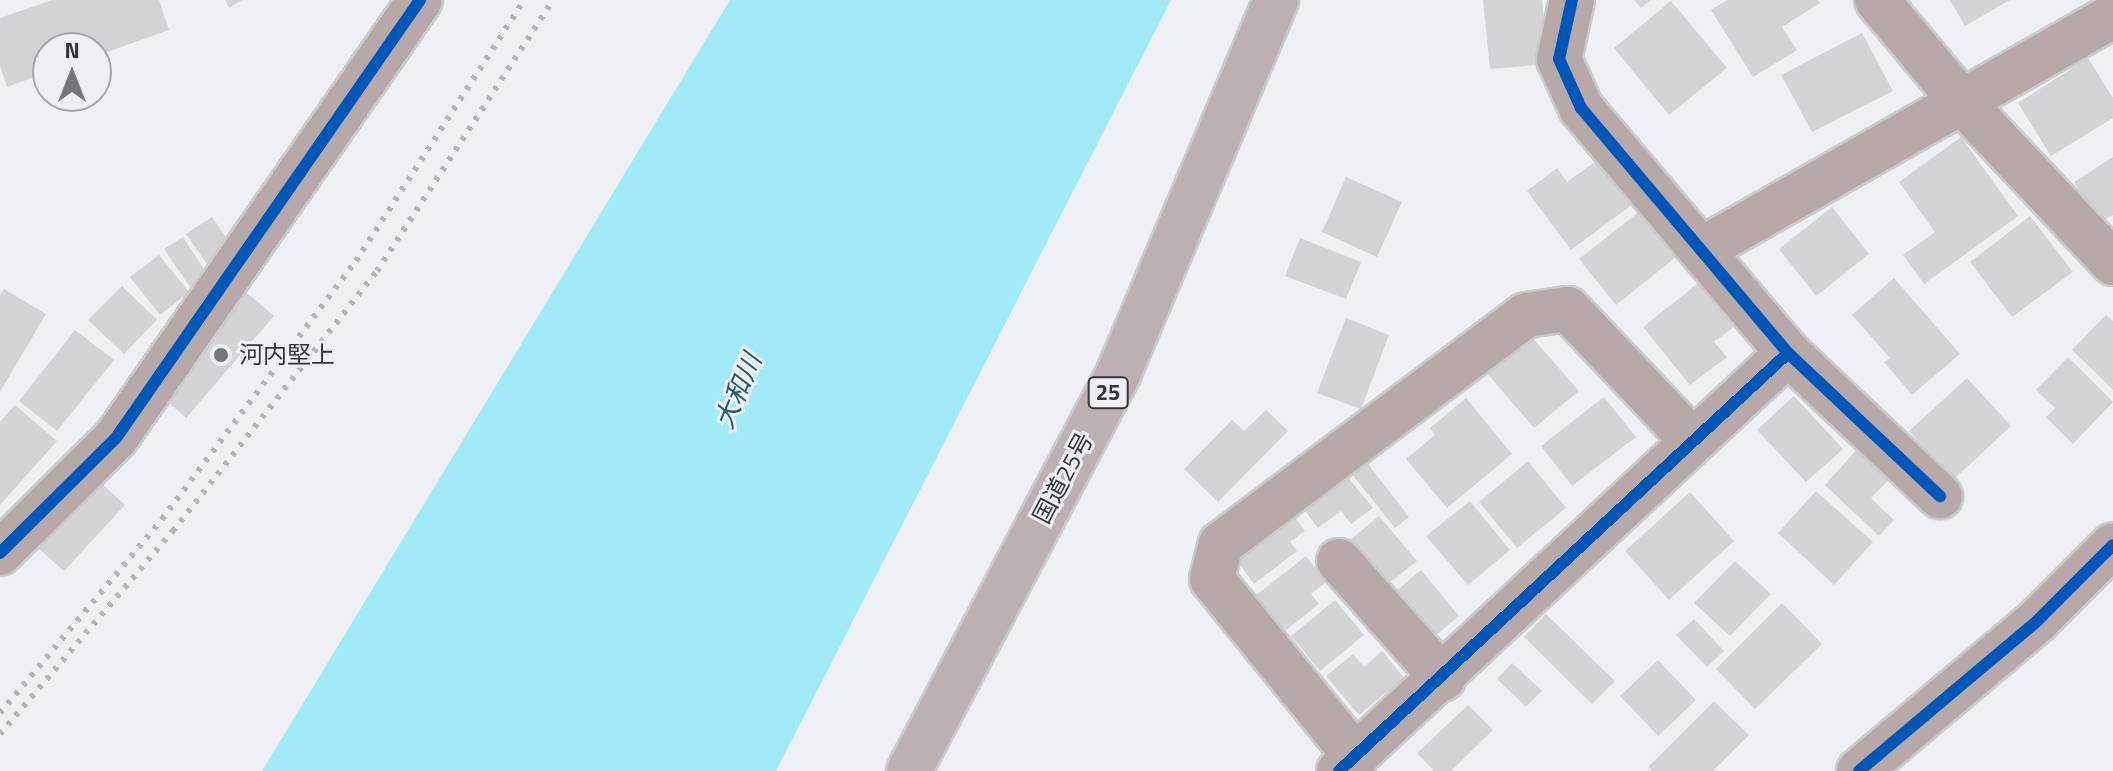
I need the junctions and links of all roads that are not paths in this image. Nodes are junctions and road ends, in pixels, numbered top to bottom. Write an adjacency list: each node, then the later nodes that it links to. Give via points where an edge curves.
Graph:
1 (420, 0): 13 (street, via 116,438)
2 (1276, 0): 17 (highway, 国道25号 / 25, via 1119,372)
3 (1572, 0): 7 (street, via 1559,59 1581,108)
4 (1877, 0): 6 (street)
5 (2113, 16): 6 (street)
6 (1962, 102): 7 (street); 8 (street)
7 (1701, 250): 9 (street)
8 (2113, 263)
9 (1788, 353): 10 (street); 11 (street)
10 (1692, 440): 15 (street); 16 (street, via 1568,309 1526,315 1221,544 1212,579)
11 (1940, 496)
12 (2113, 545): 18 (street, via 2037,621)
13 (0, 553)
14 (1339, 561): 15 (street)
15 (1443, 678): 16 (street)
16 (1348, 764)
17 (909, 771)
18 (1859, 771)

